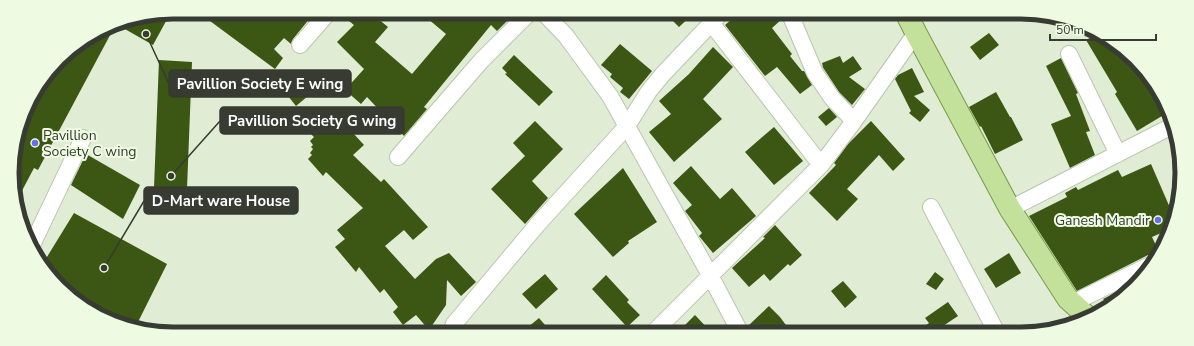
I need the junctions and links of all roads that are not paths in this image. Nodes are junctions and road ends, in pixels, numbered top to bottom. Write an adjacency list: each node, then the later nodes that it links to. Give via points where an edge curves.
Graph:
1 (322, 19): 8 (street)
2 (523, 19): 15 (street, via 481,61)
3 (550, 19): 11 (street, via 587,64)
4 (716, 19): 11 (street, via 663,74 641,103); 16 (street)
5 (792, 19): 10 (street, via 814,73 832,98)
6 (909, 19): 7 (main road)
7 (916, 34): 10 (street); 18 (main road)
8 (300, 45)
9 (1069, 54): 14 (street)
10 (854, 121): 16 (street)
11 (628, 126): 21 (street); 24 (street, via 537,225)
12 (1168, 128): 14 (street)
13 (84, 138): 19 (street)
14 (1118, 154): 18 (street)
15 (398, 157)
16 (821, 165): 21 (street)
17 (931, 207): 27 (street)
18 (1010, 209): 22 (main road, via 1051,275)
19 (34, 239)
20 (1141, 269): 22 (street)
21 (710, 275): 25 (street); 26 (street)
22 (1072, 303): 23 (main road)
23 (1084, 313)
24 (452, 327)
25 (659, 327)
26 (737, 327)
27 (993, 327)

